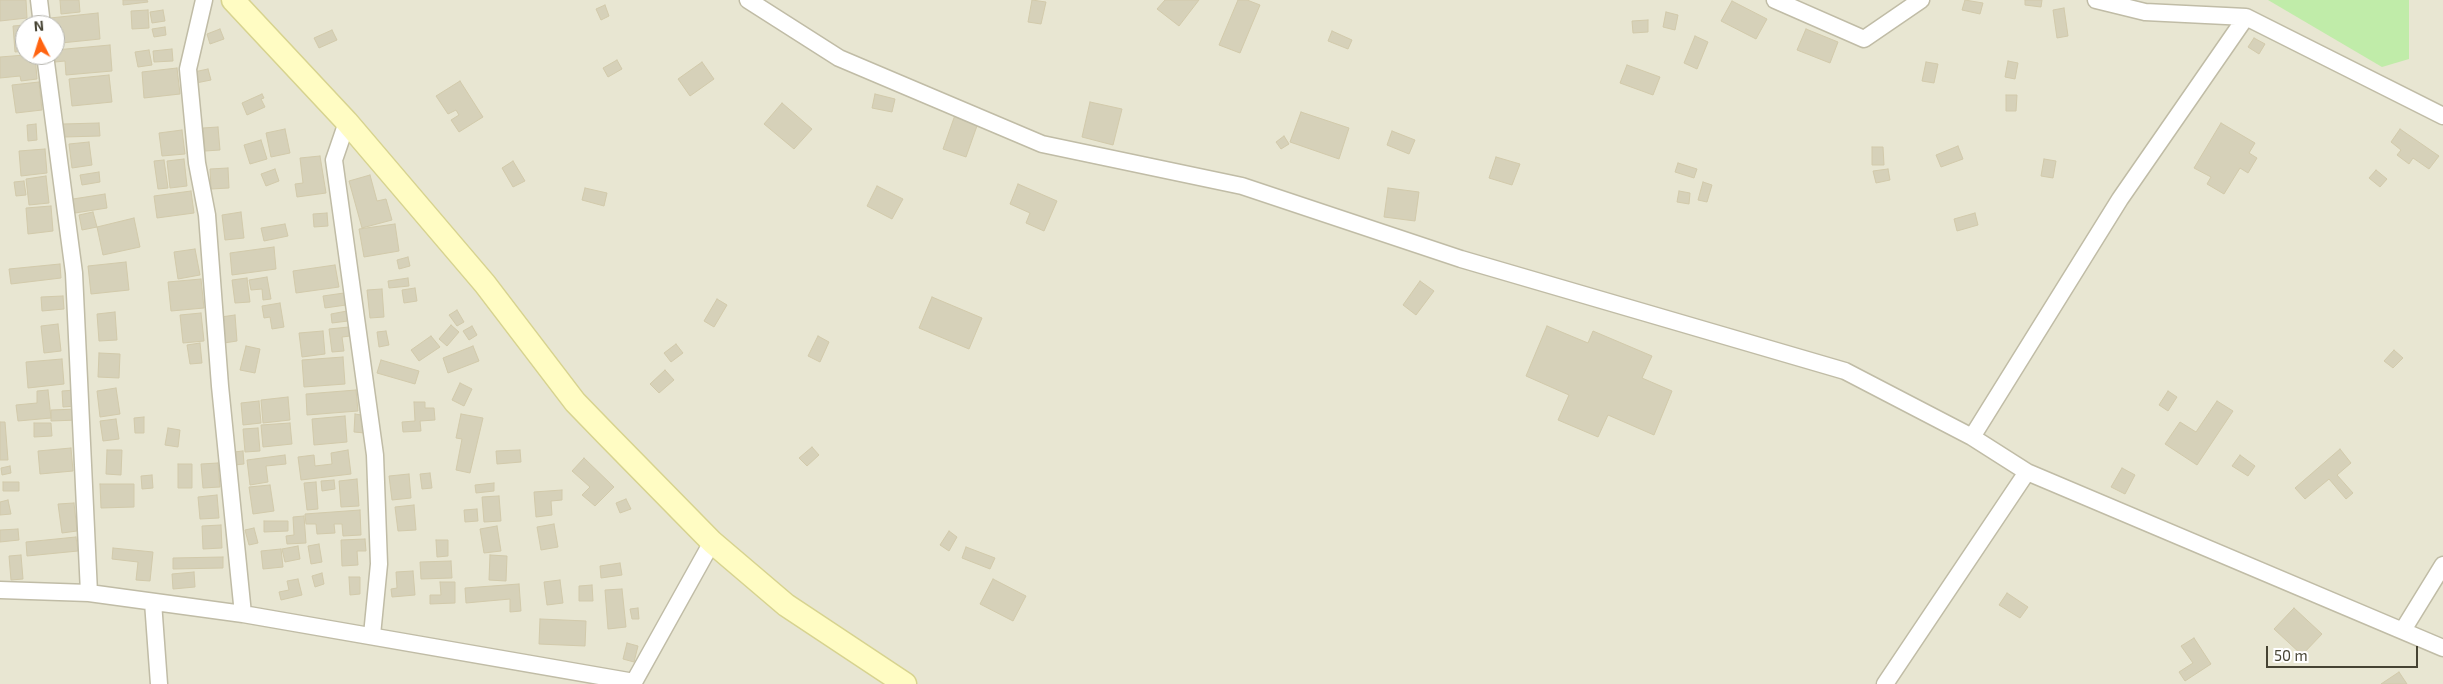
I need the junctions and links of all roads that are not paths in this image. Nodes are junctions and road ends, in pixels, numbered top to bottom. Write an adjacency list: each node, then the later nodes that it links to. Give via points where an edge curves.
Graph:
1 (39, 0): 8 (street)
2 (204, 0): 20 (street, via 188,69 197,163 207,214 220,386)
3 (233, 0): 12 (main road)
4 (748, 0): 13 (street, via 839,58 1042,144 1242,186 1461,258 1844,370)
5 (1775, 0): 6 (street, via 1864,39)
6 (1921, 0)
7 (2096, 0): 9 (street, via 2145,12)
8 (41, 15)
9 (2246, 17): 11 (street); 13 (street, via 2120,199)
10 (46, 65): 18 (street, via 74,273)
11 (2443, 116)
12 (347, 122): 15 (main road, via 485,284 575,402); 22 (street, via 334,160 376,455 379,564)
13 (1972, 437): 14 (street)
14 (2026, 472): 21 (street); 26 (street)
15 (712, 542): 22 (street, via 634,682); 25 (main road, via 786,605)
16 (2443, 565): 21 (street)
17 (0, 590): 18 (street)
18 (89, 593): 19 (street)
19 (153, 602): 20 (street); 24 (street)
20 (244, 614): 22 (street)
21 (2403, 630): 23 (street)
22 (372, 635)
23 (2443, 648)
24 (159, 684)
25 (905, 684)
26 (1885, 684)

